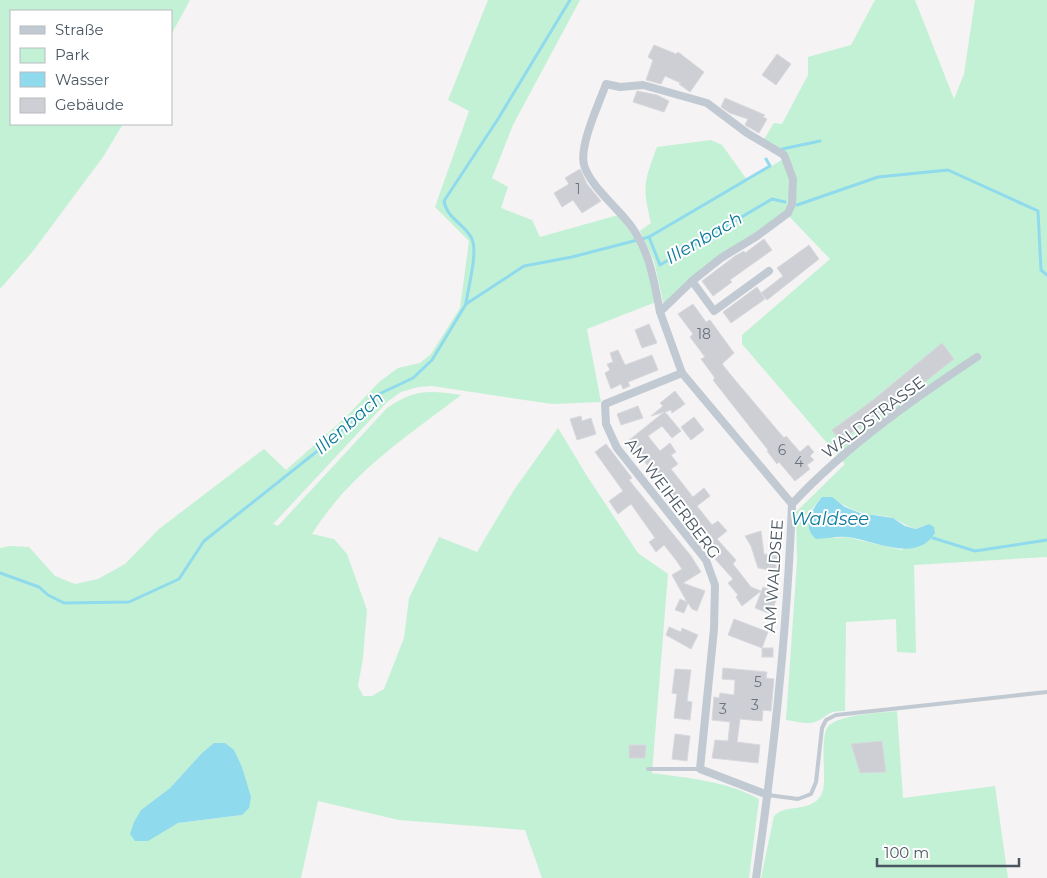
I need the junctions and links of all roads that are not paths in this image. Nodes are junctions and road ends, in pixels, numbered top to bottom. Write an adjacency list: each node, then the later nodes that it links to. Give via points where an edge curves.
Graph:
1 (769, 272): 2 (street, via 714,311)
2 (692, 281): 3 (street); 3 (street, AM WALDSEE, via 788,213 792,204 793,179 784,155 707,103 643,85 620,87 606,84 586,141 584,166 644,246)
3 (660, 312): 5 (street, AM WALDSEE)
4 (977, 357): 6 (street, WALDSTRASSE, via 875,430 814,480)
5 (682, 373): 6 (street, AM WALDSEE); 9 (street, AM WEIHERBERG, via 605,404 606,424 617,448 706,560 715,586 714,629)
6 (792, 504): 10 (street, AM WALDSEE)
7 (1047, 692): 10 (lane, via 836,715 826,720 822,728 816,782 811,794 798,799)
8 (648, 769): 9 (lane)
9 (700, 769): 10 (street)
10 (768, 795): 11 (street, AM WALDSEE)
11 (756, 878)

